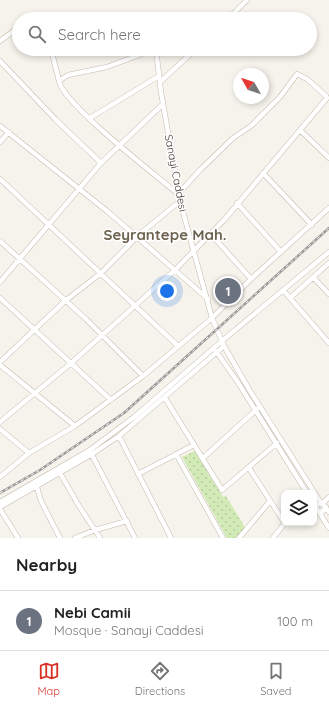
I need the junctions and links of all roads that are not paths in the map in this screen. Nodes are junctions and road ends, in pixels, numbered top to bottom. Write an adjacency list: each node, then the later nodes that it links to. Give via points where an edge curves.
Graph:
1 (248, 0): 2 (street)
2 (235, 12)
3 (12, 32): 4 (street)
4 (0, 41)
5 (53, 56): 11 (street)
6 (137, 56): 11 (street, via 107,67 68,75)
7 (157, 56): 10 (street, Sanayi Caddesi)
8 (188, 56): 12 (street)
9 (0, 60): 21 (street, via 56,120)
10 (159, 76): 12 (street, Sanayi Caddesi); 14 (street)
11 (59, 81): 14 (street, via 66,95)
12 (160, 82): 13 (street, Sanayi Caddesi)
13 (163, 104): 19 (street); 25 (street, Sanayi Caddesi)
14 (90, 118): 19 (street)
15 (0, 126): 17 (street)
16 (301, 131): 20 (street); 22 (street); 25 (street, via 327,98 307,79 297,74 280,97 251,126 228,143)
17 (8, 132): 18 (street); 24 (street)
18 (0, 142)
19 (119, 145): 21 (street); 25 (street)
20 (329, 158)
21 (101, 163): 24 (street)
22 (263, 173): 27 (street); 30 (street)
23 (0, 179): 29 (street)
24 (78, 188): 29 (street); 32 (street)
25 (178, 194): 26 (street, Sanayi Caddesi)
26 (180, 201): 32 (street); 34 (street, Sanayi Caddesi)
27 (237, 203): 31 (street); 35 (street)
28 (329, 208): 30 (street)
29 (49, 223): 37 (street); 40 (street)
30 (312, 225): 35 (street)
31 (210, 233): 34 (street); 42 (street)
32 (138, 237): 39 (street); 40 (street)
33 (0, 241): 37 (street)
34 (194, 251): 39 (street); 48 (street, Sanayi Caddesi)
35 (281, 252): 42 (street)
36 (329, 252): 44 (street)
37 (19, 259): 43 (street); 49 (street)
38 (329, 262): 41 (street)
39 (176, 269): 48 (street); 50 (street)
40 (101, 272): 49 (street); 50 (street)
41 (313, 277): 45 (street); 47 (street)
42 (251, 279): 51 (street)
43 (0, 282)
44 (283, 290): 47 (street); 54 (street)
45 (329, 294)
46 (0, 298): 52 (street)
47 (290, 298): 55 (street)
48 (208, 299): 51 (street, Sanayi Caddesi)
49 (65, 301): 52 (street); 53 (street)
50 (137, 306): 53 (street); 56 (street)
51 (212, 318): 54 (street, Sanayi Caddesi); 56 (street)
52 (34, 330): 59 (street); 60 (street)
53 (102, 336): 60 (street); 62 (street)
54 (223, 340): 57 (street, Sanayi Caddesi); 58 (street)
55 (329, 343)
56 (178, 346): 62 (street)
57 (224, 346): 58 (street); 66 (street)
58 (215, 350): 64 (street); 66 (street); 73 (street)
59 (0, 362)
60 (70, 364): 63 (street); 65 (street)
61 (0, 365): 63 (street)
62 (143, 376): 65 (street)
63 (34, 392): 67 (street); 68 (street)
64 (165, 398): 70 (street); 72 (street)
65 (111, 400): 68 (street)
66 (258, 409): 71 (street); 76 (street); 82 (street)
67 (0, 422)
68 (75, 426): 74 (street)
69 (0, 429): 74 (street)
70 (119, 436): 73 (street); 79 (street)
71 (277, 443): 77 (street); 83 (street)
72 (194, 445): 75 (street); 76 (street)
73 (91, 452): 78 (street); 86 (street); 94 (street)
74 (29, 453): 80 (street)
75 (176, 454): 79 (street); 104 (street)
76 (203, 458): 77 (street, via 222,490)
77 (248, 468): 85 (street)
78 (60, 473): 81 (street); 97 (street)
79 (138, 474): 103 (street)
80 (0, 477)
81 (37, 487): 89 (street); 99 (street, via 41,501)
82 (312, 488): 88 (street)
83 (306, 490)
84 (329, 497): 88 (street)
85 (270, 501): 93 (street); 105 (street)
86 (0, 502)
87 (317, 505): 88 (street)
88 (324, 505): 90 (street, via 323,512); 92 (street)
89 (0, 508): 98 (street)
90 (317, 509)
91 (317, 510): 96 (street)
92 (329, 512)
93 (281, 518)
94 (127, 521): 97 (street); 102 (street)
95 (282, 526): 106 (street)
96 (329, 528)
97 (95, 530): 100 (street); 101 (street)
98 (18, 538)
99 (60, 538)
100 (75, 538)
101 (100, 538)
102 (135, 538)
103 (171, 538)
104 (223, 538)
105 (239, 538)
106 (273, 538)

